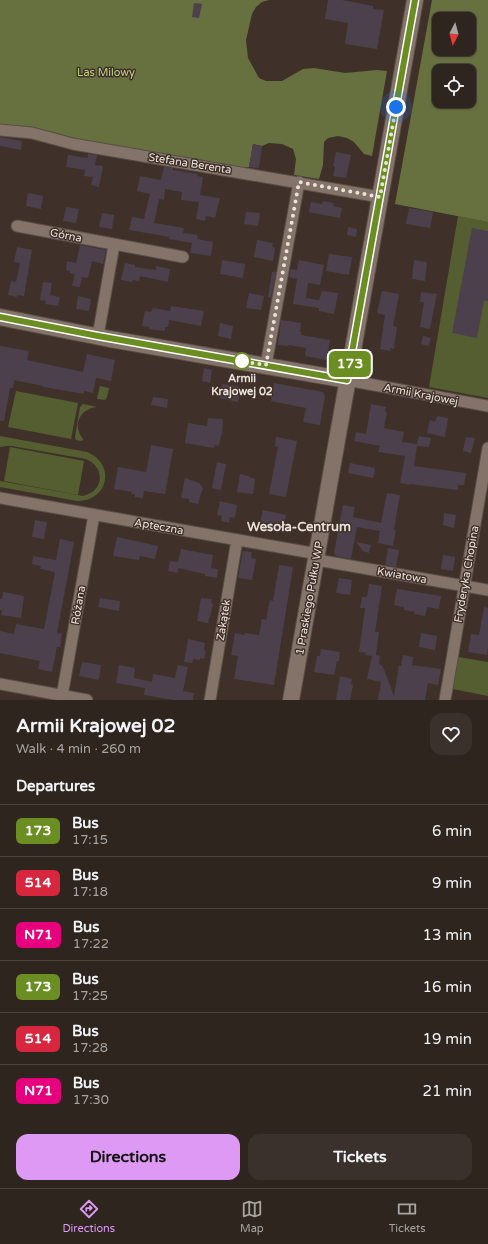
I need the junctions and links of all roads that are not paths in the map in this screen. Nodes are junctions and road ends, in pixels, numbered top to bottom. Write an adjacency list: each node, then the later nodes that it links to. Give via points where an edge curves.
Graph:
1 (415, 0): 4 (street, 1 Praskiego Pułku WP)
2 (0, 130): 3 (street, Stefana Berenta, via 32,132 73,144)
3 (299, 182): 4 (street, Stefana Berenta); 10 (street)
4 (380, 197): 11 (street, 1 Praskiego Pułku WP)
5 (17, 226): 6 (street, Górna)
6 (114, 245): 7 (street, Górna); 9 (street)
7 (183, 257)
8 (0, 317): 9 (street, Armii Krajowej)
9 (98, 336): 10 (street, Armii Krajowej)
10 (266, 365): 11 (street, Armii Krajowej)
11 (347, 380): 12 (street, Armii Krajowej); 17 (street, 1 Praskiego Pułku WP)
12 (488, 406)
13 (488, 448): 18 (street, Fryderyka Chopina)
14 (0, 498): 15 (street, Apteczna)
15 (94, 515): 16 (street, Apteczna); 21 (street, Różana)
16 (236, 540): 17 (street, Apteczna); 23 (street, Zakątek)
17 (317, 557): 18 (street, Kwiatowa); 24 (street, 1 Praskiego Pułku WP)
18 (464, 585): 19 (street, Kwiatowa); 25 (street, Fryderyka Chopina)
19 (488, 590)
20 (0, 684): 21 (street)
21 (62, 696): 22 (street)
22 (87, 700)
23 (210, 700)
24 (291, 700)
25 (445, 700)

